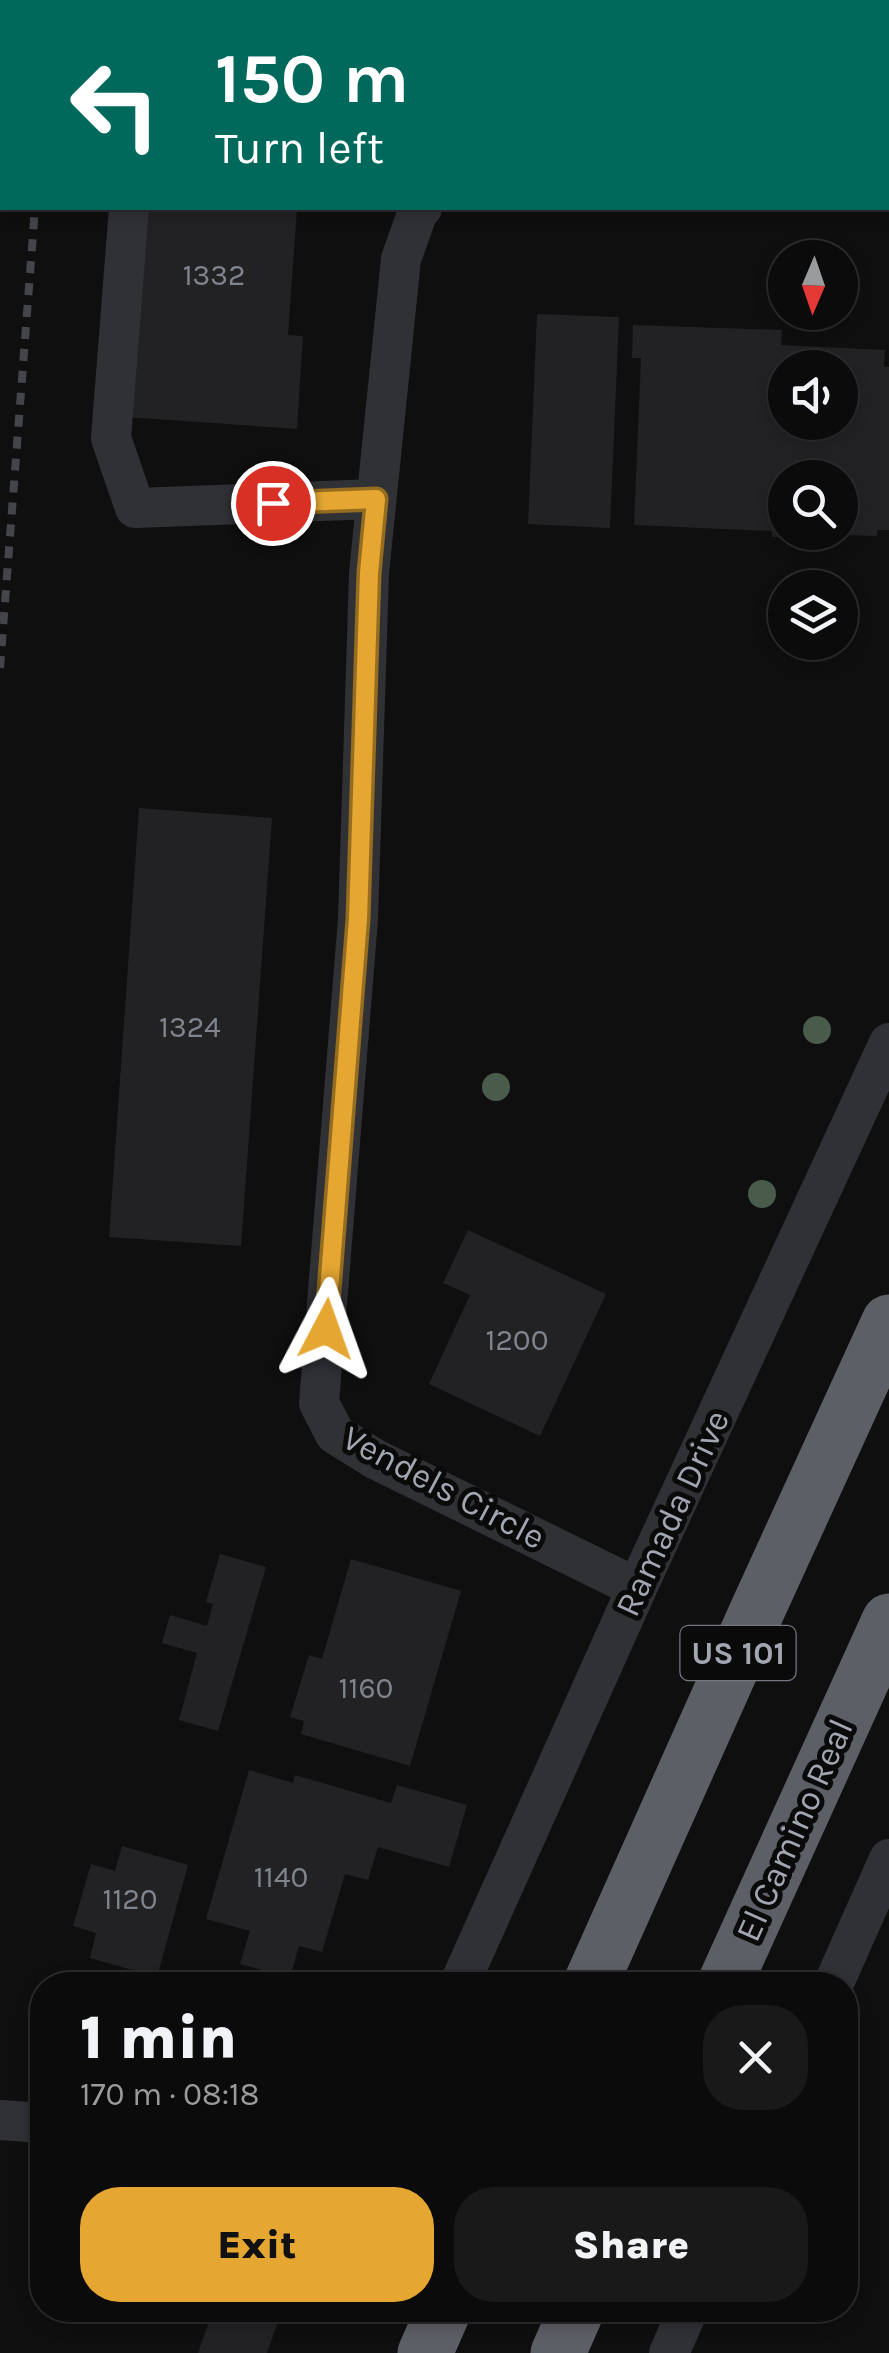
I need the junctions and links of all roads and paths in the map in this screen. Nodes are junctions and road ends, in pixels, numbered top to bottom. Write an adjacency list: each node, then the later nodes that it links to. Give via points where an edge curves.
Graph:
1 (128, 210): 3 (street, via 110,438 136,508)
2 (420, 210): 3 (street, Vendels Circle, via 402,258)
3 (376, 499): 6 (street, Vendels Circle, via 358,919 320,1404 336,1434 375,1458)
4 (889, 1042): 6 (street, Ramada Drive)
5 (889, 1322): 10 (highway, US 101)
6 (637, 1588): 9 (street, Ramada Drive)
7 (889, 1621): 11 (highway, El Camino Real)
8 (889, 1859): 12 (street)
9 (465, 1972)
10 (596, 1972)
11 (730, 1972)
12 (839, 1972)
13 (0, 2120): 14 (street)
14 (30, 2121)
15 (439, 2322): 18 (highway)
16 (572, 2322): 19 (highway)
17 (683, 2322): 20 (street)
18 (425, 2353)
19 (558, 2353)
20 (669, 2353)

